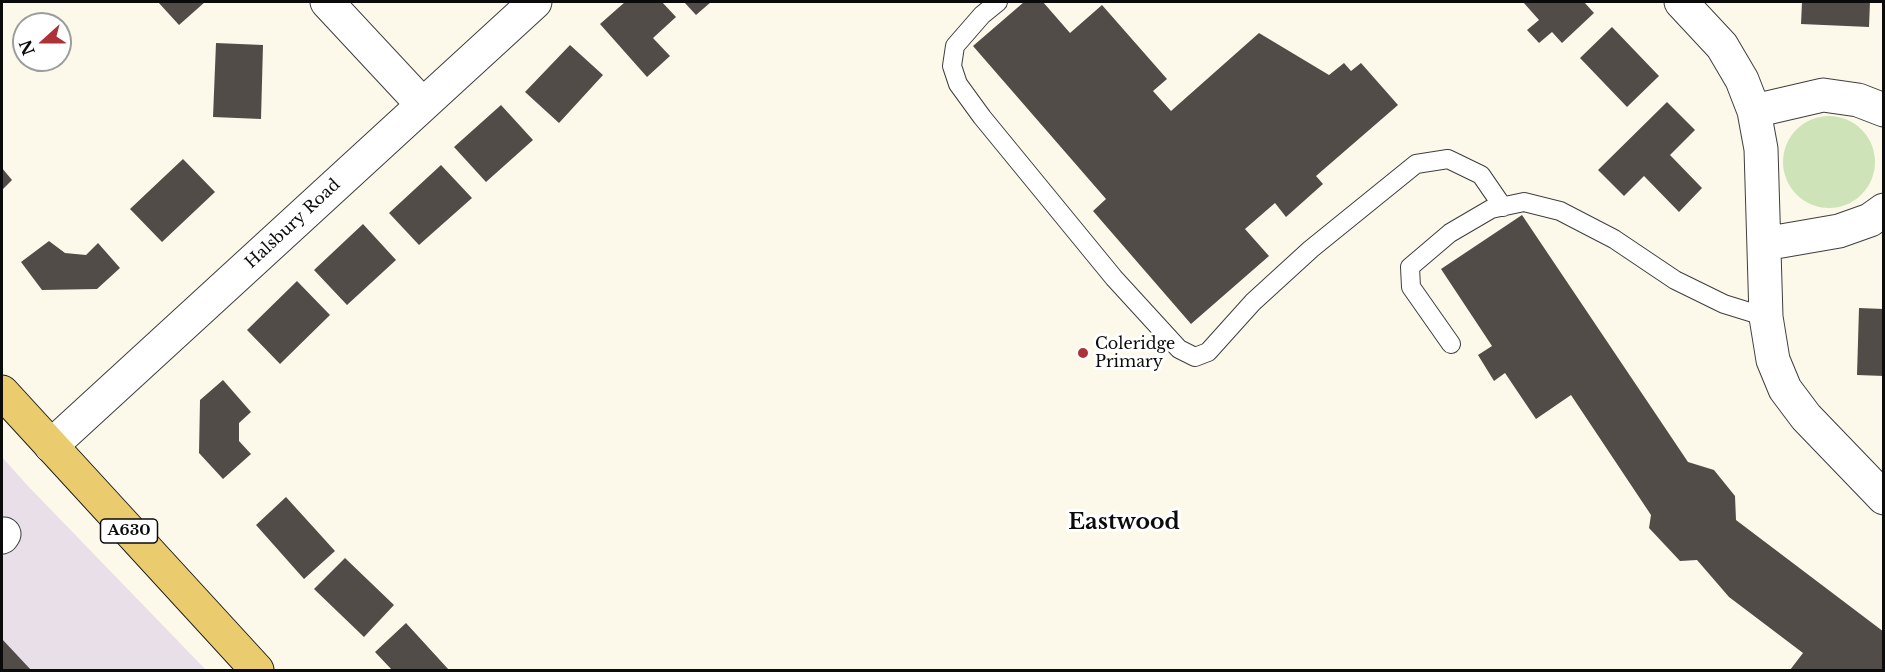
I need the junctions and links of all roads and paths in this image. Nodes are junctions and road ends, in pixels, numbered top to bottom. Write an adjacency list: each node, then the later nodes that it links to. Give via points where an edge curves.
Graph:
1 (327, 2): 6 (street)
2 (535, 2): 6 (street, Halsbury Road)
3 (998, 2): 5 (lane)
4 (1681, 2): 8 (street, via 1722,46)
5 (975, 8): 9 (lane, via 955,46 952,66 958,84 1114,278 1179,349 1195,357 1208,352 1253,302 1311,249 1416,164 1448,159 1480,175)
6 (423, 104): 15 (street, Halsbury Road)
7 (1884, 110): 8 (street, via 1858,100 1823,95)
8 (1754, 111): 11 (street, via 1761,149)
9 (1503, 207): 12 (lane, via 1524,202 1560,211 1614,239 1675,280 1724,304); 13 (lane, via 1491,209 1450,233 1410,267 1411,287)
10 (1884, 210): 11 (street, via 1870,220 1839,231)
11 (1764, 244): 12 (street)
12 (1766, 317): 16 (street, via 1773,360 1785,389 1806,417)
13 (1450, 344)
14 (2, 392): 15 (main road, A630)
15 (51, 446): 17 (main road, A630)
16 (1884, 498)
17 (257, 670)

